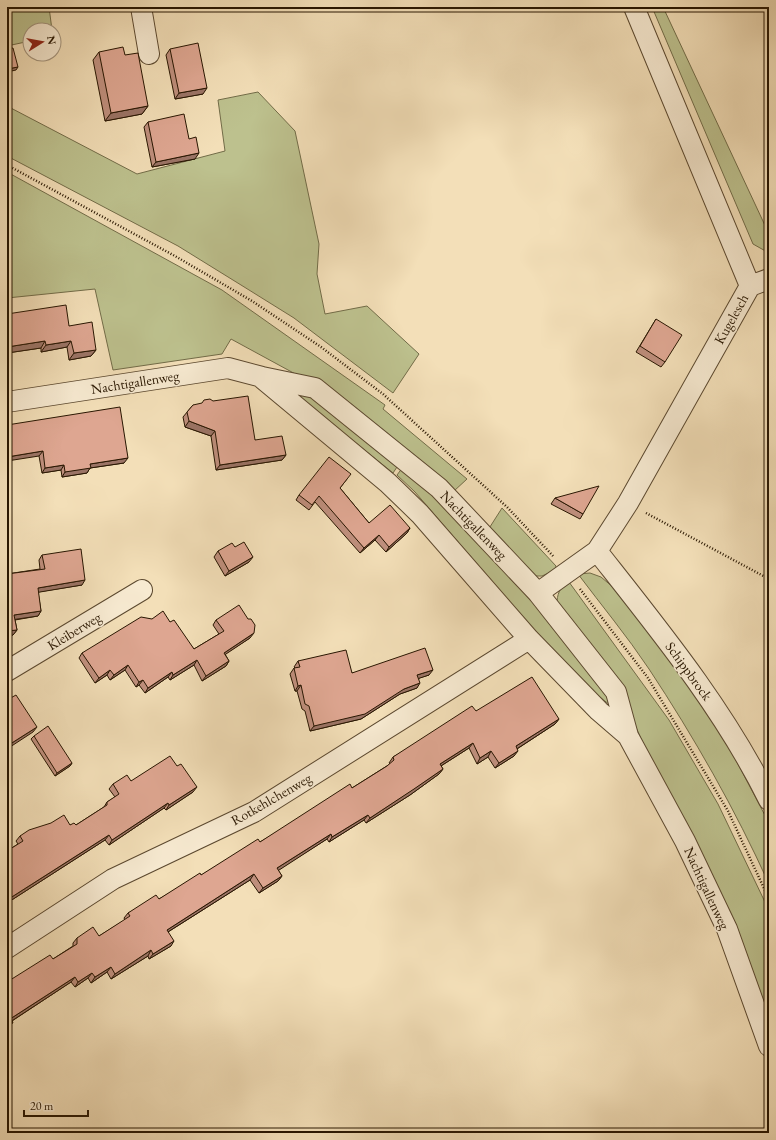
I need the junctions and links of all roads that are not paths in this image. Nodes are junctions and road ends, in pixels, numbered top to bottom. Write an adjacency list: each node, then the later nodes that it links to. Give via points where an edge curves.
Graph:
1 (141, 7): 3 (street)
2 (634, 7): 5 (street, Kugelesch)
3 (149, 54)
4 (769, 279): 5 (street)
5 (750, 286): 8 (street, Kugelesch, via 628,503)
6 (262, 377): 7 (street, Nachtigallenweg, via 228,368); 10 (street, Nachtigallenweg, via 315,388 439,488); 11 (street, Nachtigallenweg, via 388,483 420,514)
7 (7, 402)
8 (597, 551): 10 (street, Kugelesch); 14 (street, Schippbrock, via 692,672 751,764)
9 (142, 590): 12 (street, Kleiberweg)
10 (538, 593): 13 (street, Nachtigallenweg, via 616,692)
11 (529, 639): 13 (street, Nachtigallenweg, via 599,711); 15 (street, Rotkehlchenweg, via 254,812 113,879)
12 (7, 671)
13 (628, 736): 16 (street, Nachtigallenweg, via 727,929)
14 (769, 800)
15 (7, 948)
16 (769, 1046)

